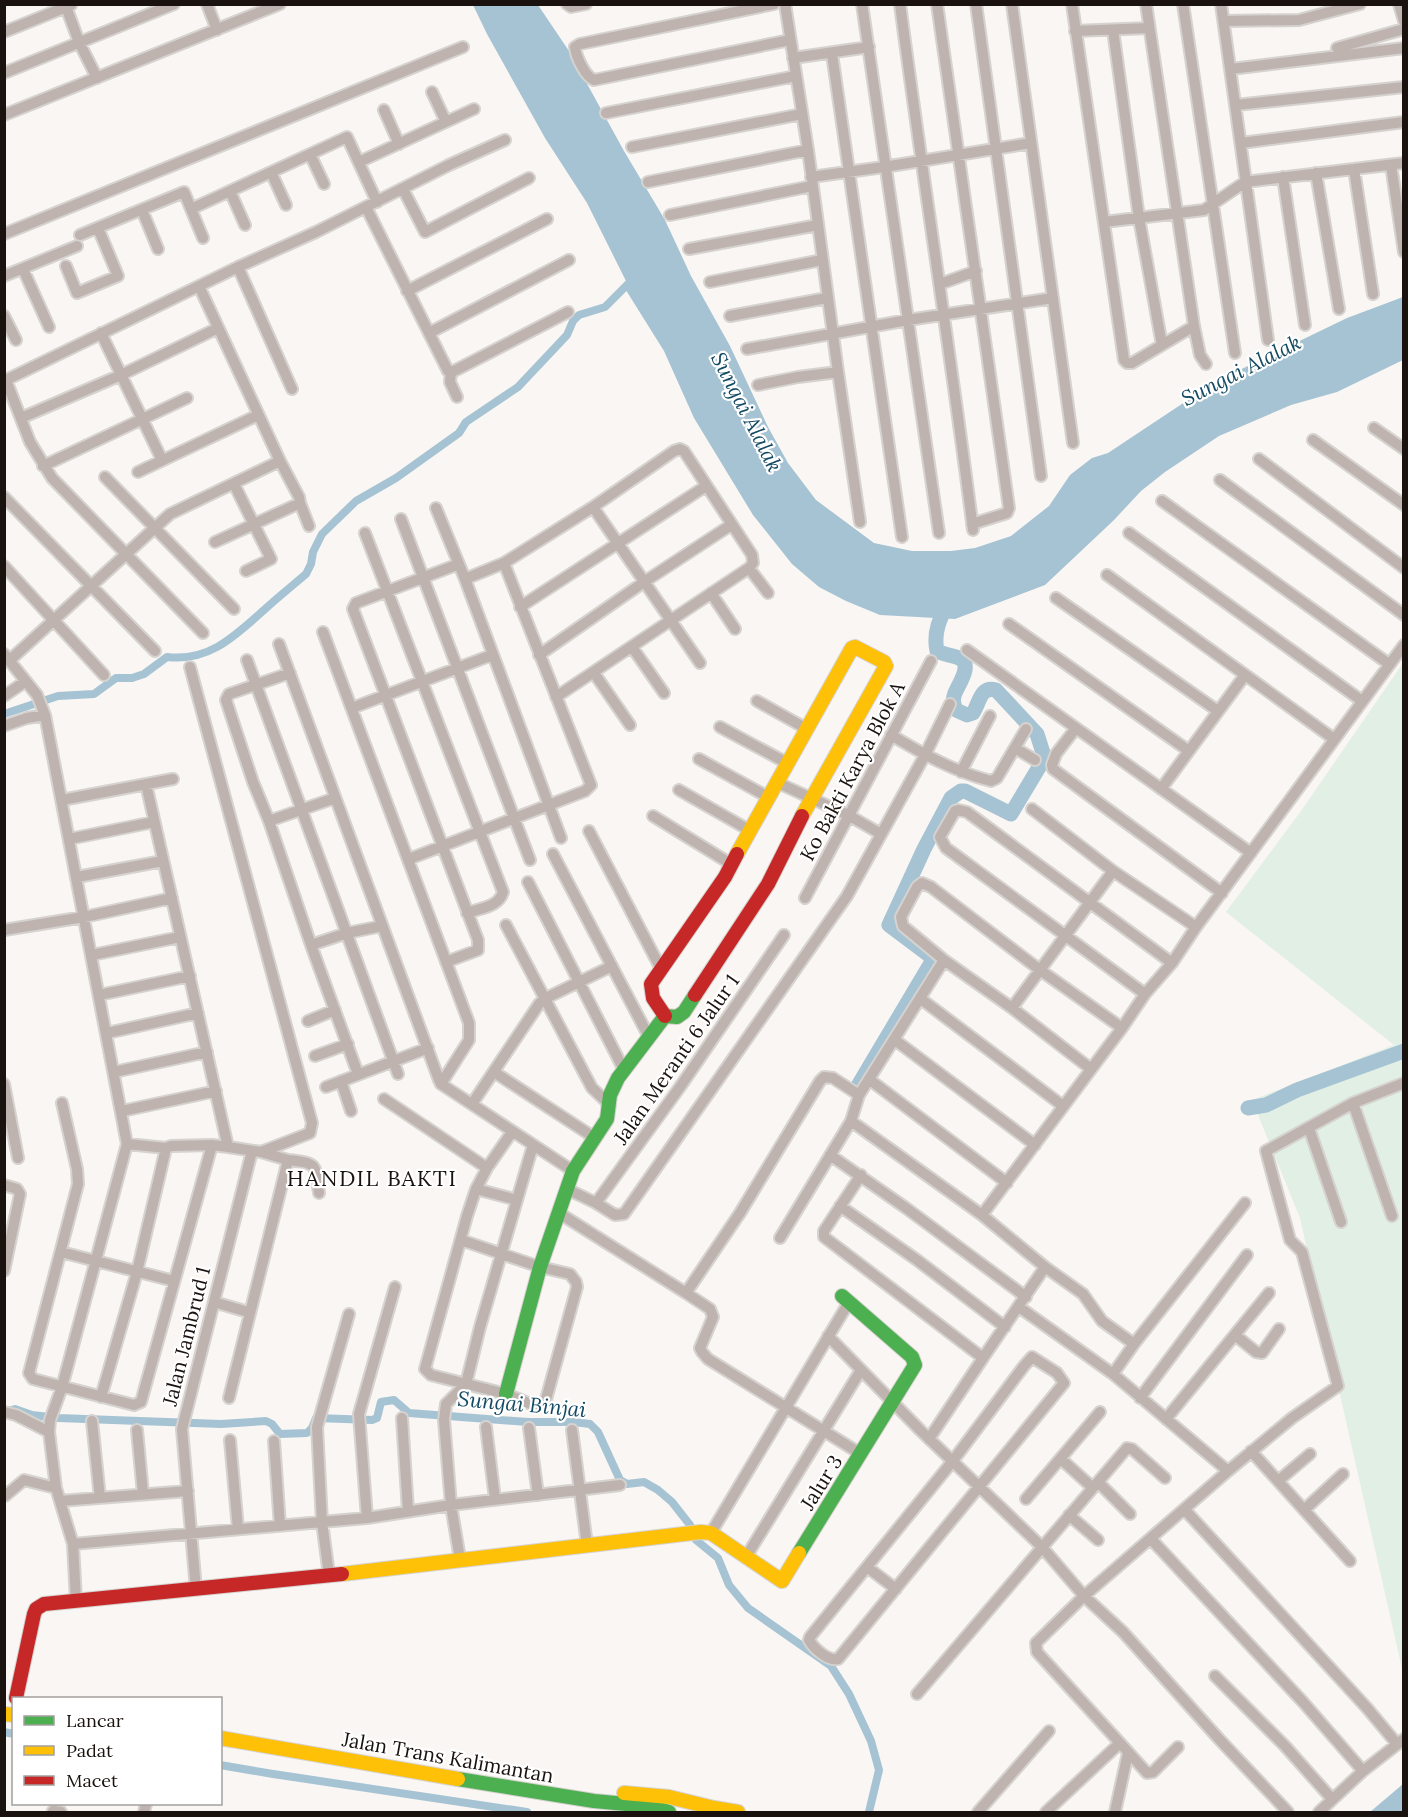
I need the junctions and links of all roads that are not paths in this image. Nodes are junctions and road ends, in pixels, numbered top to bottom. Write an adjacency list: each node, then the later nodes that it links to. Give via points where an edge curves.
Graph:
1 (174, 4): 29 (street)
2 (207, 4): 24 (street)
3 (280, 4): 24 (street)
4 (567, 4): 5 (street)
5 (586, 4)
6 (774, 4): 28 (street, via 580,44 575,52 594,80)
7 (785, 4): 28 (street)
8 (862, 4): 31 (street)
9 (900, 4): 59 (street)
10 (937, 4): 58 (street)
11 (976, 4): 55 (street)
12 (1012, 4): 51 (street)
13 (1072, 4): 26 (street)
14 (1146, 4): 22 (street)
15 (1183, 4): 78 (street)
16 (1221, 4): 20 (street)
17 (1360, 4): 20 (street, via 1299,20)
18 (1399, 4): 21 (street)
19 (68, 5): 27 (street); 29 (street)
20 (1224, 21): 36 (street)
21 (1404, 21)
22 (1149, 28): 25 (street); 82 (street)
23 (1404, 28): 32 (street)
24 (217, 30): 39 (street)
25 (1113, 30): 26 (street); 84 (street)
26 (1075, 31): 86 (street)
27 (4, 32)
28 (790, 40): 35 (street)
29 (79, 42): 37 (street); 39 (street)
30 (463, 47): 90 (street)
31 (869, 47): 34 (street); 63 (street)
32 (1337, 48)
33 (1404, 48): 36 (street)
34 (832, 54): 35 (street); 66 (street)
35 (793, 58): 38 (street)
36 (1231, 69): 42 (street)
37 (4, 72)
38 (796, 76): 45 (street); 46 (street)
39 (97, 78): 47 (street)
40 (1404, 87): 42 (street)
41 (432, 92): 48 (street)
42 (1236, 105): 52 (street)
43 (474, 109): 48 (street)
44 (384, 110): 53 (street)
45 (606, 113)
46 (802, 114): 54 (street); 56 (street)
47 (4, 115)
48 (446, 122): 53 (street)
49 (1404, 122): 52 (street)
50 (505, 140): 74 (street)
51 (1031, 142): 55 (street); 110 (street)
52 (1241, 143): 72 (street)
53 (399, 144): 60 (street)
54 (632, 147)
55 (996, 149): 58 (street); 111 (street)
56 (808, 150): 70 (street); 71 (street)
57 (310, 154): 60 (street, via 347,137); 65 (street); 73 (street)
58 (958, 154): 59 (street); 102 (street)
59 (921, 161): 63 (street); 105 (street)
60 (359, 162): 76 (street)
61 (1404, 163): 62 (street)
62 (1391, 165): 64 (street); 96 (street)
63 (884, 167): 66 (street); 118 (street)
64 (1354, 169): 67 (street); 108 (street)
65 (271, 172): 75 (street); 77 (street)
66 (848, 172): 70 (street); 122 (street)
67 (1316, 173): 68 (street); 112 (street)
68 (1282, 177): 72 (street); 119 (street)
69 (529, 178): 74 (street, via 425,232)
70 (811, 181): 83 (street); 88 (street)
71 (648, 182)
72 (1245, 182): 78 (street); 128 (street)
73 (324, 184)
74 (403, 189): 76 (street)
75 (230, 191): 80 (street); 87 (street)
76 (377, 202): 79 (street)
77 (286, 205)
78 (1213, 206): 82 (street); 131 (street)
79 (366, 207): 100 (street); 107 (street)
80 (191, 209): 81 (street, via 184,192); 92 (street)
81 (142, 210): 89 (street); 94 (street)
82 (1178, 214): 84 (street); 120 (street)
83 (670, 215)
84 (1139, 218): 86 (street); 129 (street)
85 (547, 219): 107 (street)
86 (1104, 222): 129 (street, via 1124,360 1132,363)
87 (245, 225)
88 (818, 225): 95 (street); 98 (street)
89 (98, 228): 91 (street); 99 (street, via 118,276 77,293)
90 (4, 234)
91 (81, 235)
92 (203, 238)
93 (76, 246): 101 (street)
94 (158, 249)
95 (689, 249)
96 (1404, 252)
97 (569, 260): 125 (street)
98 (822, 260): 104 (street); 109 (street)
99 (66, 266)
100 (238, 267): 106 (street); 138 (street)
101 (23, 269): 103 (street); 121 (street)
102 (976, 271): 105 (street); 113 (street)
103 (4, 276)
104 (710, 282)
105 (940, 284): 117 (street)
106 (199, 286): 123 (street); 124 (street)
107 (407, 291): 125 (street)
108 (1373, 294)
109 (827, 298): 116 (street); 126 (street)
110 (1053, 298): 111 (street); 146 (street)
111 (1018, 304): 113 (street); 153 (street)
112 (1339, 309)
113 (982, 310): 117 (street); 117 (street, via 1009,510 973,527)
114 (568, 312): 133 (street)
115 (4, 316): 127 (street)
116 (730, 316)
117 (945, 316): 118 (street)
118 (908, 320): 122 (street); 171 (street)
119 (1305, 325)
120 (1194, 326): 129 (street); 132 (street, via 1200,355)
121 (49, 327)
122 (870, 327): 126 (street); 173 (street)
123 (218, 328): 135 (street); 141 (street)
124 (101, 333): 135 (street); 136 (street)
125 (429, 333): 133 (street)
126 (832, 334): 130 (street); 134 (street)
127 (16, 340)
128 (1268, 340)
129 (1162, 345)
130 (747, 349)
131 (1235, 353)
132 (1206, 364)
133 (451, 371): 139 (street, via 450,382)
134 (837, 372): 137 (street); 165 (street)
135 (121, 375): 142 (street); 143 (street)
136 (5, 380): 142 (street)
137 (758, 385)
138 (292, 389)
139 (457, 397)
140 (187, 398): 143 (street)
141 (258, 415): 149 (street); 150 (street)
142 (21, 418): 151 (street)
143 (142, 419): 149 (street); 151 (street)
144 (1374, 428): 147 (street)
145 (1313, 440): 161 (street)
146 (1073, 443)
147 (1404, 450)
148 (1259, 459): 181 (street)
149 (162, 460): 152 (street)
150 (280, 461): 156 (street); 160 (street)
151 (43, 465): 176 (street)
152 (138, 471)
153 (1041, 476)
154 (105, 477): 169 (street)
155 (1220, 480): 194 (street)
156 (234, 484): 166 (street); 169 (street, via 170,514)
157 (706, 486): 163 (street, via 684,451 678,449); 167 (street); 175 (street)
158 (1162, 501): 212 (street)
159 (6, 502): 187 (street)
160 (300, 503): 166 (street); 168 (street)
161 (1404, 505)
162 (435, 507): 178 (street)
163 (593, 507): 175 (street); 177 (street)
164 (401, 519): 183 (street)
165 (860, 522)
166 (254, 523): 174 (street); 182 (street, via 272,559)
167 (731, 525): 180 (street, via 752,555); 186 (street)
168 (309, 526)
169 (154, 529): 176 (street); 193 (street)
170 (365, 533): 188 (street)
171 (939, 533)
172 (1129, 533): 227 (street)
173 (902, 537)
174 (215, 543)
175 (618, 544): 186 (street); 192 (street)
176 (126, 555): 187 (street); 200 (street)
177 (504, 563): 185 (street); 192 (street)
178 (459, 564): 183 (street); 185 (street)
179 (4, 566): 195 (street)
180 (749, 568): 189 (street); 190 (street)
181 (1404, 568)
182 (246, 571)
183 (423, 576): 188 (street); 214 (street)
184 (1107, 576): 218 (street)
185 (465, 579): 206 (street)
186 (644, 582): 196 (street); 207 (street)
187 (92, 586): 195 (street); 205 (street)
188 (388, 590): 220 (street); 223 (street, via 356,603 353,609)
189 (711, 593): 196 (street); 198 (street)
190 (768, 593)
191 (1056, 598): 230 (street)
192 (520, 607): 207 (street)
193 (234, 609)
194 (1404, 615)
195 (55, 620): 208 (street); 217 (street)
196 (670, 621): 203 (street); 211 (street)
197 (1009, 624): 242 (street)
198 (735, 629)
199 (323, 632): 229 (street)
200 (202, 633)
201 (279, 644): 215 (street)
202 (1404, 645): 212 (street)
203 (632, 647): 216 (street); 222 (street)
204 (967, 650): 236 (street)
205 (155, 651)
206 (492, 655): 214 (street); 257 (street)
207 (539, 655): 225 (street)
208 (7, 657): 219 (street)
209 (247, 660): 221 (street)
210 (931, 661): 239 (street, Ko Bakti Karya Blok A)
211 (700, 663)
212 (1389, 664): 227 (street)
213 (190, 667): 355 (street, via 312,1122 310,1133)
214 (457, 669): 220 (street); 262 (street)
215 (290, 673): 221 (street); 254 (street)
216 (594, 673): 225 (street); 233 (street)
217 (104, 675)
218 (1245, 675): 230 (street); 240 (street)
219 (26, 681): 224 (street); 231 (street)
220 (422, 682): 223 (street); 266 (street)
221 (256, 684): 258 (street); 263 (street, via 229,694 226,700)
222 (664, 693)
223 (387, 695): 229 (street); 271 (street)
224 (4, 696)
225 (556, 697): 257 (street, via 591,785)
226 (758, 701): 237 (street)
227 (1362, 701): 240 (street)
228 (950, 704): 243 (street)
229 (352, 708): 274 (street)
230 (1218, 711): 242 (street)
231 (44, 712): 234 (street); 256 (street)
232 (990, 716): 247 (street)
233 (630, 725)
234 (4, 726)
235 (720, 727): 246 (street)
236 (1076, 728): 251 (street); 281 (street, via 1056,754 1053,769)
237 (807, 729): 246 (main road); 255 (main road, via 852,647 885,663)
238 (1026, 729): 241 (street)
239 (891, 735): 243 (street); 261 (street, Ko Bakti Karya Blok A)
240 (1334, 739): 272 (street)
241 (1015, 748): 245 (street); 247 (street, via 994,780)
242 (1189, 751): 251 (street)
243 (925, 755): 247 (street); 268 (street)
244 (699, 759): 253 (street)
245 (1035, 760)
246 (787, 763): 249 (main road)
247 (961, 772)
248 (173, 779): 250 (street)
249 (776, 782): 253 (main road); 255 (street)
250 (146, 784): 256 (street); 264 (street)
251 (1161, 789): 272 (street)
252 (679, 790): 265 (street)
253 (768, 797): 265 (main road)
254 (335, 798): 258 (street); 287 (street)
255 (811, 798): 261 (street); 312 (main road, via 768,885 740,929 684,1012 677,1017)
256 (62, 800): 270 (street)
257 (549, 805): 262 (street); 269 (street)
258 (301, 809): 263 (street); 291 (street)
259 (1032, 809): 278 (street)
260 (653, 816): 277 (street)
261 (848, 816): 268 (street); 283 (street, Ko Bakti Karya Blok A)
262 (514, 818): 266 (street); 275 (street)
263 (269, 821): 295 (street)
264 (154, 822): 270 (street); 276 (street)
265 (749, 830): 277 (main road)
266 (479, 831): 271 (street); 285 (street, via 502,892 501,899)
267 (589, 831): 301 (street)
268 (881, 834): 368 (street, via 847,896 631,1204 621,1216)
269 (561, 838)
270 (69, 839): 279 (street)
271 (443, 846): 274 (street); 285 (street)
272 (1251, 853): 281 (street)
273 (553, 854): 300 (street)
274 (409, 859): 298 (street)
275 (530, 860)
276 (163, 861): 279 (street); 282 (street)
277 (731, 864): 301 (main road)
278 (1113, 872): 284 (street); 289 (street)
279 (77, 877): 286 (street)
280 (528, 882): 304 (street)
281 (1221, 892): 289 (street)
282 (172, 898): 286 (street); 294 (street)
283 (805, 898)
284 (1089, 902): 293 (street); 293 (street, via 967,812 955,811 940,837 946,848); 299 (street)
285 (467, 913): 298 (street, via 479,947)
286 (84, 916): 290 (street); 296 (street)
287 (382, 926): 291 (street); 319 (street)
288 (506, 926): 307 (street)
289 (1196, 927): 299 (street)
290 (4, 930)
291 (347, 933): 295 (street); 322 (street)
292 (784, 935): 368 (street, Jalan Meranti 6 Jalur 1)
293 (1065, 936): 302 (street); 305 (street)
294 (180, 937): 296 (street); 303 (street)
295 (310, 945): 310 (street)
296 (92, 955): 306 (street)
297 (944, 960): 302 (street, via 901,921 922,883); 308 (street); 309 (street)
298 (446, 962): 333 (street, via 470,1035)
299 (1172, 963): 305 (street)
300 (612, 966): 304 (street); 316 (street)
301 (661, 969): 312 (main road, via 650,988)
302 (1040, 970): 309 (street); 314 (street)
303 (190, 976): 306 (street); 311 (street)
304 (578, 982): 307 (street); 324 (street)
305 (1145, 994): 314 (street)
306 (99, 995): 315 (street)
307 (544, 999): 326 (street); 341 (street, via 592,1088)
308 (921, 999): 317 (street); 342 (street)
309 (1012, 1008): 323 (street)
310 (335, 1010): 313 (street); 318 (street)
311 (198, 1013): 315 (street); 320 (street)
312 (665, 1016): 316 (main road)
313 (308, 1021)
314 (1122, 1028): 323 (street)
315 (106, 1033): 325 (street)
316 (649, 1037): 324 (main road)
317 (895, 1040): 329 (street); 352 (street)
318 (348, 1044): 321 (street); 327 (street)
319 (428, 1048): 322 (street); 333 (street)
320 (207, 1052): 325 (street); 335 (street)
321 (315, 1056)
322 (393, 1061): 327 (street); 328 (street)
323 (1091, 1069): 342 (street)
324 (624, 1070): 341 (main road)
325 (114, 1072): 343 (street)
326 (494, 1072): 340 (street); 348 (street)
327 (358, 1074): 330 (street)
328 (398, 1074)
329 (870, 1080): 336 (street); 362 (street)
330 (341, 1081): 334 (street); 344 (street)
331 (1404, 1083): 339 (street)
332 (4, 1084): 357 (street)
333 (441, 1084): 340 (street)
334 (326, 1087)
335 (216, 1091): 343 (street); 353 (street)
336 (859, 1095): 345 (street); 387 (street, via 828,1076 820,1081)
337 (384, 1099): 359 (street)
338 (62, 1103): 377 (street, via 78,1184)
339 (1353, 1103): 346 (street); 373 (street)
340 (472, 1104): 347 (street)
341 (609, 1104): 348 (main road, via 607,1119)
342 (1063, 1106): 352 (street)
343 (122, 1111): 349 (street)
344 (351, 1111)
345 (851, 1121): 356 (street); 372 (street)
346 (1309, 1128): 374 (street); 425 (street, via 1266,1151 1290,1240 1302,1252 1338,1386)
347 (512, 1132): 351 (street); 359 (street)
348 (595, 1138): 360 (main road)
349 (127, 1144): 354 (street); 380 (street)
350 (212, 1145): 353 (street); 354 (street); 385 (street)
351 (533, 1145): 360 (street); 367 (street)
352 (1035, 1145): 362 (street)
353 (228, 1147): 355 (street)
354 (166, 1148): 384 (street)
355 (256, 1151): 358 (street); 391 (street, Jalan Jambrud 1)
356 (830, 1155): 361 (street); 375 (street)
357 (18, 1158)
358 (288, 1160): 366 (street, via 313,1165); 393 (street)
359 (487, 1168): 364 (street)
360 (573, 1171): 365 (main road)
361 (861, 1175): 370 (street); 389 (street)
362 (1006, 1183): 372 (street)
363 (4, 1185): 383 (street, via 20,1194)
364 (476, 1189): 367 (street); 376 (street)
365 (567, 1189): 368 (street); 371 (main road)
366 (320, 1193)
367 (517, 1200): 378 (street)
368 (596, 1203)
369 (1245, 1203): 399 (street)
370 (840, 1206): 395 (street); 400 (street, via 824,1237)
371 (559, 1213): 381 (main road); 387 (street)
372 (982, 1215): 382 (street)
373 (1392, 1216)
374 (1341, 1222)
375 (780, 1238)
376 (461, 1240): 378 (street); 403 (street, via 425,1369 431,1375)
377 (61, 1252): 380 (street); 404 (street, via 29,1373 33,1379)
378 (502, 1254): 381 (street); 403 (street)
379 (1247, 1255): 408 (street)
380 (97, 1261): 384 (street); 404 (street)
381 (540, 1267): 405 (main road); 405 (street, via 570,1274 577,1287 544,1405 538,1407)
382 (1045, 1267): 389 (street); 399 (street, via 1083,1294 1102,1321)
383 (4, 1271)
384 (137, 1272): 385 (street); 406 (street)
385 (174, 1281): 406 (street, via 141,1402 134,1405)
386 (395, 1287): 453 (street, via 359,1418)
387 (686, 1293): 410 (street, via 710,1310 713,1317 702,1352)
388 (1269, 1293): 397 (street)
389 (1026, 1297): 392 (street)
390 (845, 1299): 398 (street); 409 (main road, Jalur 3, via 914,1361 913,1370)
391 (214, 1302): 393 (street); 439 (street, Jalan Jambrud 1, via 182,1430)
392 (1019, 1307): 395 (street); 402 (street)
393 (248, 1312): 407 (street)
394 (350, 1314): 454 (street, via 317,1427)
395 (1005, 1327): 400 (street)
396 (1279, 1329): 397 (street, via 1262,1353 1256,1353)
397 (1235, 1335): 414 (street)
398 (828, 1336): 401 (street); 410 (street)
399 (1134, 1344): 402 (street)
400 (983, 1358): 422 (street)
401 (861, 1370): 409 (street); 420 (street)
402 (1113, 1374): 408 (street)
403 (466, 1384): 405 (street); 447 (street, via 446,1404 444,1420)
404 (62, 1387): 406 (street); 421 (street)
405 (506, 1394)
406 (101, 1397)
407 (229, 1398)
408 (1140, 1398): 414 (street)
409 (891, 1402): 422 (street); 426 (main road, Jalur 3)
410 (785, 1407): 420 (street); 457 (street)
411 (1100, 1412): 428 (street)
412 (6, 1413): 421 (street, via 16,1414)
413 (402, 1418): 450 (street)
414 (1166, 1419): 430 (street)
415 (92, 1421): 443 (street)
416 (486, 1427): 444 (street)
417 (529, 1428): 441 (street)
418 (137, 1430): 440 (street)
419 (572, 1430): 438 (street)
420 (825, 1431): 426 (street); 464 (street)
421 (49, 1432): 436 (street)
422 (930, 1439): 429 (street)
423 (230, 1440): 456 (street)
424 (274, 1441): 455 (street)
425 (1251, 1451): 430 (street); 433 (street)
426 (861, 1454): 464 (main road, Jalur 3, via 782,1581)
427 (1310, 1454): 433 (street)
428 (1061, 1459): 435 (street); 445 (street)
429 (952, 1462): 437 (street); 437 (street, via 1029,1359 1032,1357 1057,1373 1064,1383); 467 (street)
430 (1228, 1471): 448 (street)
431 (1343, 1474): 449 (street)
432 (1165, 1478): 435 (street, via 1128,1448)
433 (1278, 1481): 449 (street)
434 (620, 1485): 438 (street)
435 (1095, 1485): 451 (street); 452 (street)
436 (56, 1488): 442 (street, via 24,1480); 446 (street)
437 (980, 1488): 463 (street); 470 (street)
438 (579, 1490): 441 (street); 462 (street)
439 (188, 1491): 440 (street); 458 (street, Jalan Jambrud 1)
440 (143, 1494): 443 (street)
441 (538, 1495): 444 (street)
442 (5, 1496)
443 (100, 1497): 446 (street)
444 (495, 1499): 447 (street)
445 (1026, 1499)
446 (60, 1501): 461 (street)
447 (451, 1505): 450 (street); 465 (street)
448 (1185, 1510): 459 (street); 478 (street)
449 (1304, 1510): 466 (street)
450 (408, 1511): 453 (street)
451 (1130, 1514)
452 (1069, 1515): 460 (street); 463 (street)
453 (367, 1518): 454 (street)
454 (322, 1522): 455 (street); 468 (street)
455 (280, 1526): 456 (street)
456 (238, 1529): 458 (street)
457 (700, 1532): 462 (main road); 464 (main road)
458 (191, 1533): 461 (street); 469 (street, Jalan Jambrud 1)
459 (1151, 1539): 471 (street); 483 (street)
460 (1098, 1540)
461 (73, 1544): 472 (street)
462 (587, 1545): 465 (main road)
463 (1042, 1546): 471 (street); 474 (street)
464 (746, 1557)
465 (460, 1559): 468 (main road)
466 (1350, 1561)
467 (867, 1567): 470 (street); 470 (street, via 810,1637 812,1646 830,1659 838,1659)
468 (329, 1575): 469 (main road)
469 (196, 1588): 472 (main road)
470 (896, 1589)
471 (1084, 1596): 479 (street, via 1036,1643 1036,1649); 493 (street, via 1123,1632)
472 (76, 1601): 475 (main road, via 44,1604 36,1609)
473 (1215, 1676): 485 (street)
474 (917, 1694)
475 (16, 1697)
476 (1049, 1731): 490 (street)
477 (222, 1738): 484 (main road, Jalan Trans Kalimantan)
478 (1400, 1742): 483 (street)
479 (1120, 1743): 482 (street); 491 (street)
480 (1178, 1747): 482 (street, via 1150,1773)
481 (222, 1748): 487 (main road, Jalan Trans Kalimantan)
482 (1128, 1753): 492 (street)
483 (1363, 1771): 485 (street)
484 (562, 1796): 486 (main road, via 579,1791 652,1793); 488 (main road, Jalan Trans Kalimantan)
485 (1332, 1799): 494 (street)
486 (714, 1810): 489 (main road)
487 (605, 1812)
488 (669, 1812)
489 (738, 1812)
490 (978, 1812)
491 (1046, 1812)
492 (1115, 1812)
493 (1288, 1812)
494 (1319, 1812)

